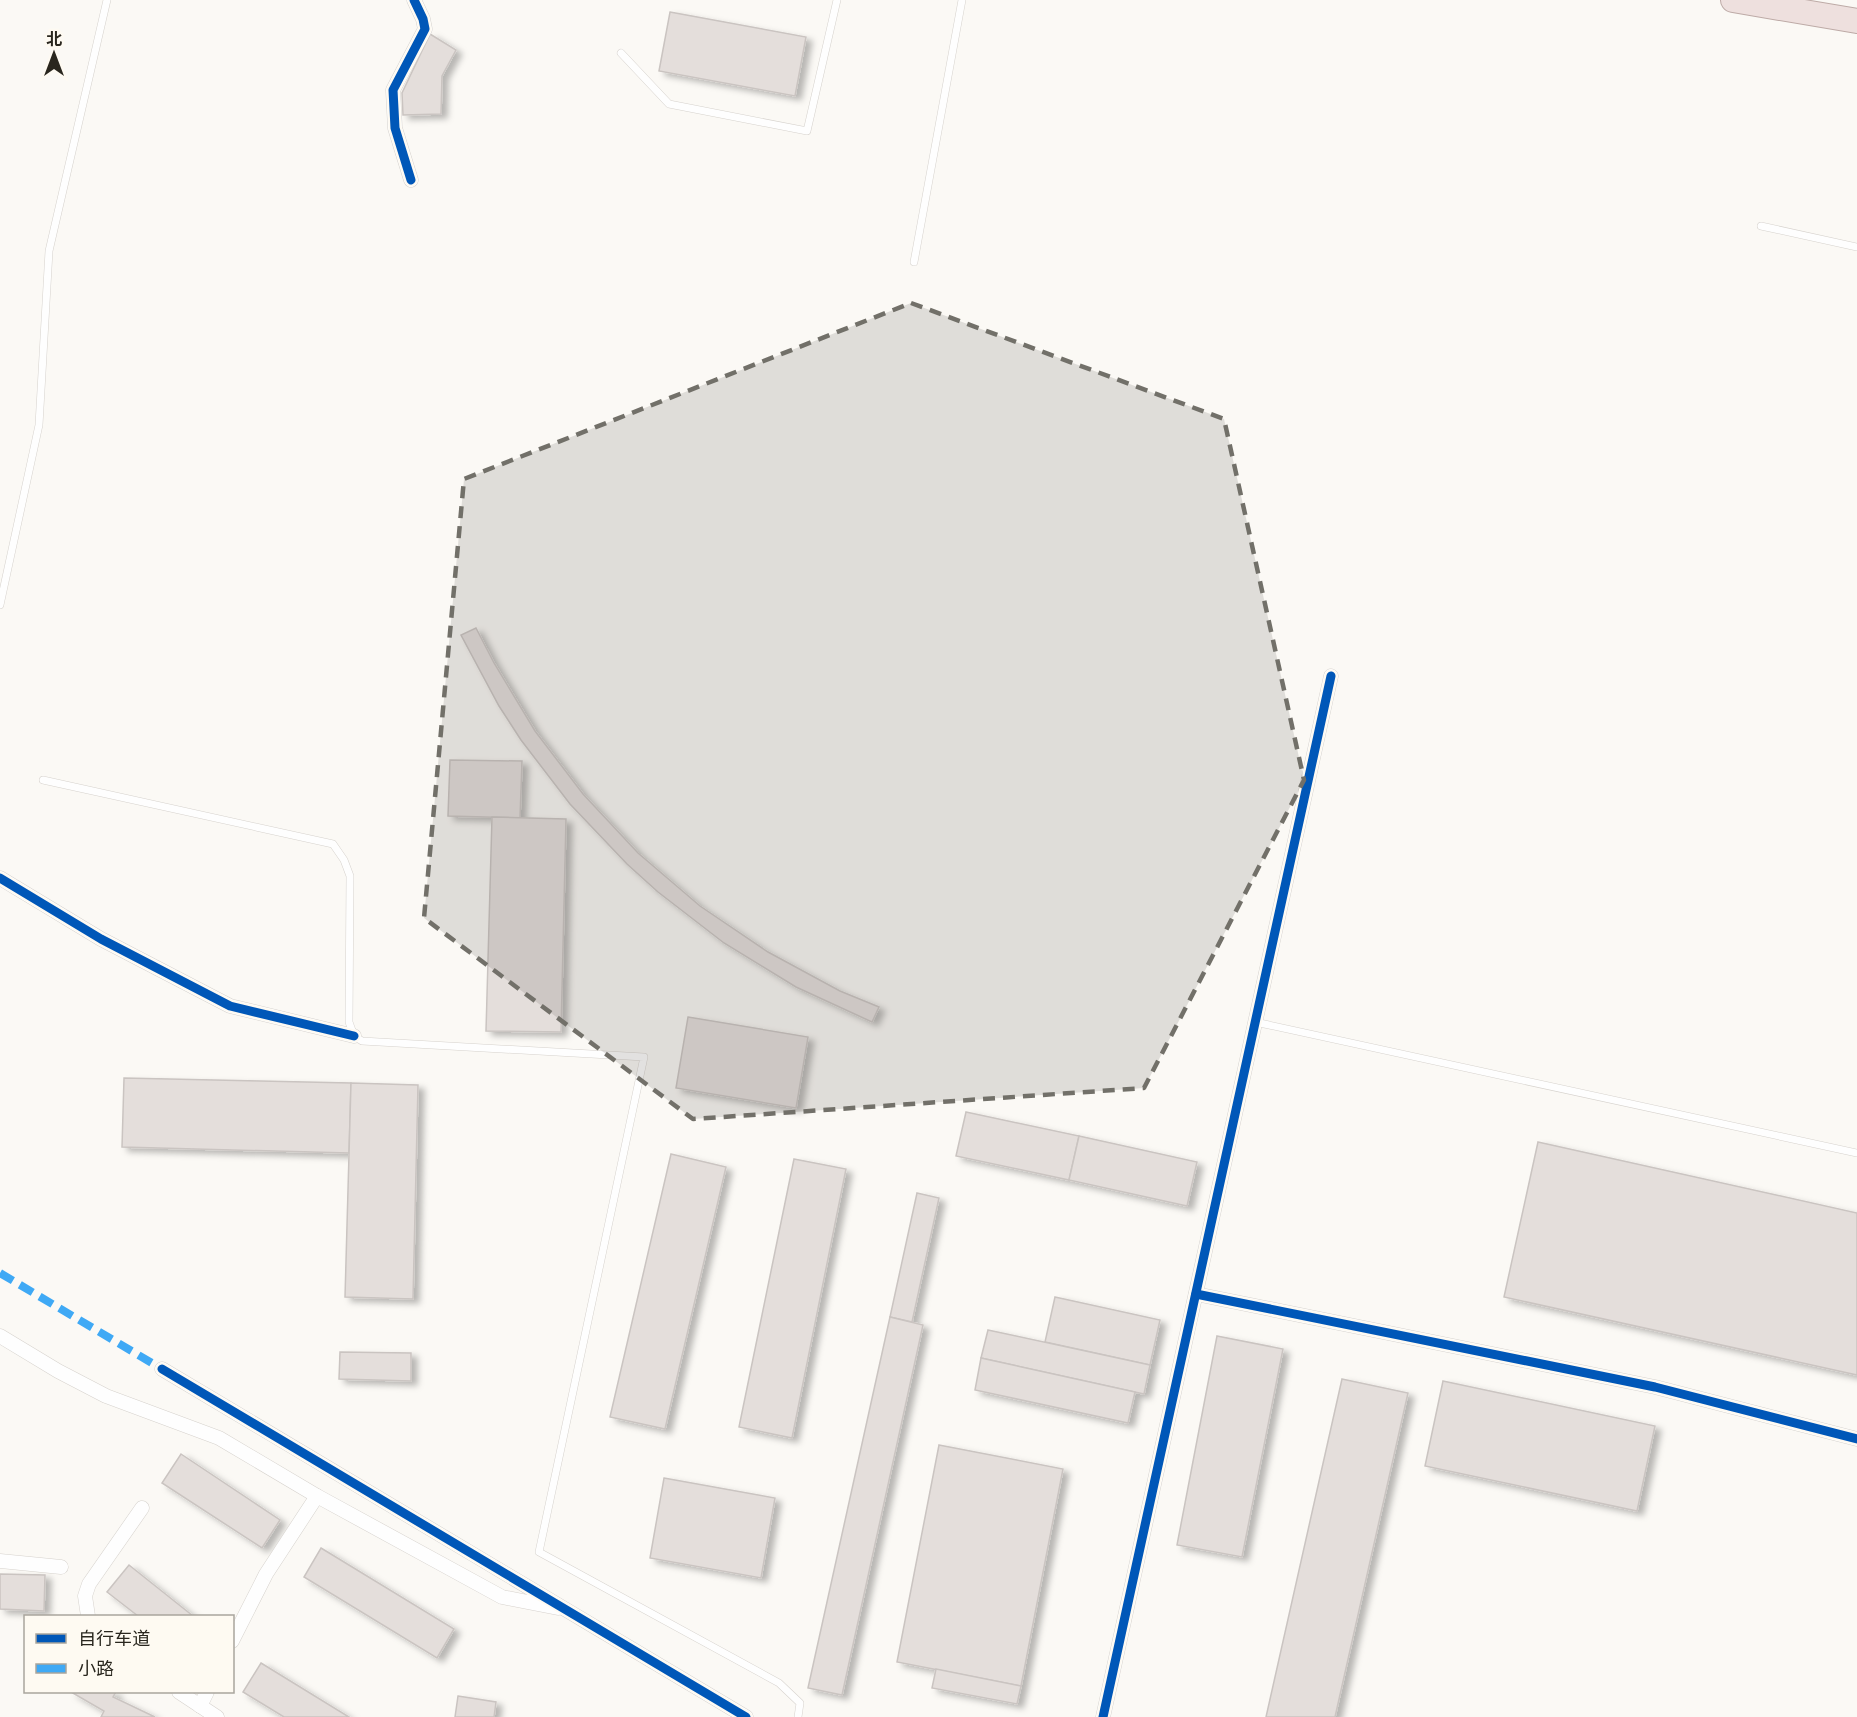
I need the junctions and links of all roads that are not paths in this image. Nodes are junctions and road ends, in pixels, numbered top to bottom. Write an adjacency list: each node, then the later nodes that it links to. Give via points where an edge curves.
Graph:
1 (107, 0): 12 (lane, via 49,251 39,425)
2 (414, 0): 8 (street, via 425,29 393,90 395,128)
3 (837, 0): 7 (lane, via 807,131 669,104)
4 (962, 0): 11 (lane)
5 (1733, 0): 6 (highway)
6 (1857, 21)
7 (621, 53)
8 (411, 180)
9 (1761, 226): 10 (lane)
10 (1857, 247)
11 (914, 262)
12 (0, 605)
13 (1331, 676): 16 (street)
14 (43, 780): 17 (lane, via 333,844 350,876 349,1022)
15 (0, 878): 17 (street, via 101,939 230,1006)
16 (1255, 1022): 18 (lane); 19 (street)
17 (354, 1036): 35 (lane, via 367,1042 644,1057 539,1552 779,1683 800,1702)
18 (1857, 1153)
19 (1196, 1294): 22 (street, via 1655,1387); 36 (street)
20 (0, 1336): 23 (street, via 106,1396 219,1438)
21 (162, 1369): 27 (street)
22 (1857, 1439)
23 (317, 1496): 27 (street, via 502,1598); 29 (street, via 266,1574)
24 (142, 1508): 28 (street, via 89,1584)
25 (0, 1561): 26 (street)
26 (60, 1567)
27 (568, 1610): 34 (street)
28 (88, 1615)
29 (234, 1637)
30 (180, 1693): 32 (street)
31 (207, 1693): 32 (street)
32 (200, 1707): 33 (street)
33 (217, 1717)
34 (746, 1717)
35 (798, 1717)
36 (1103, 1717)

